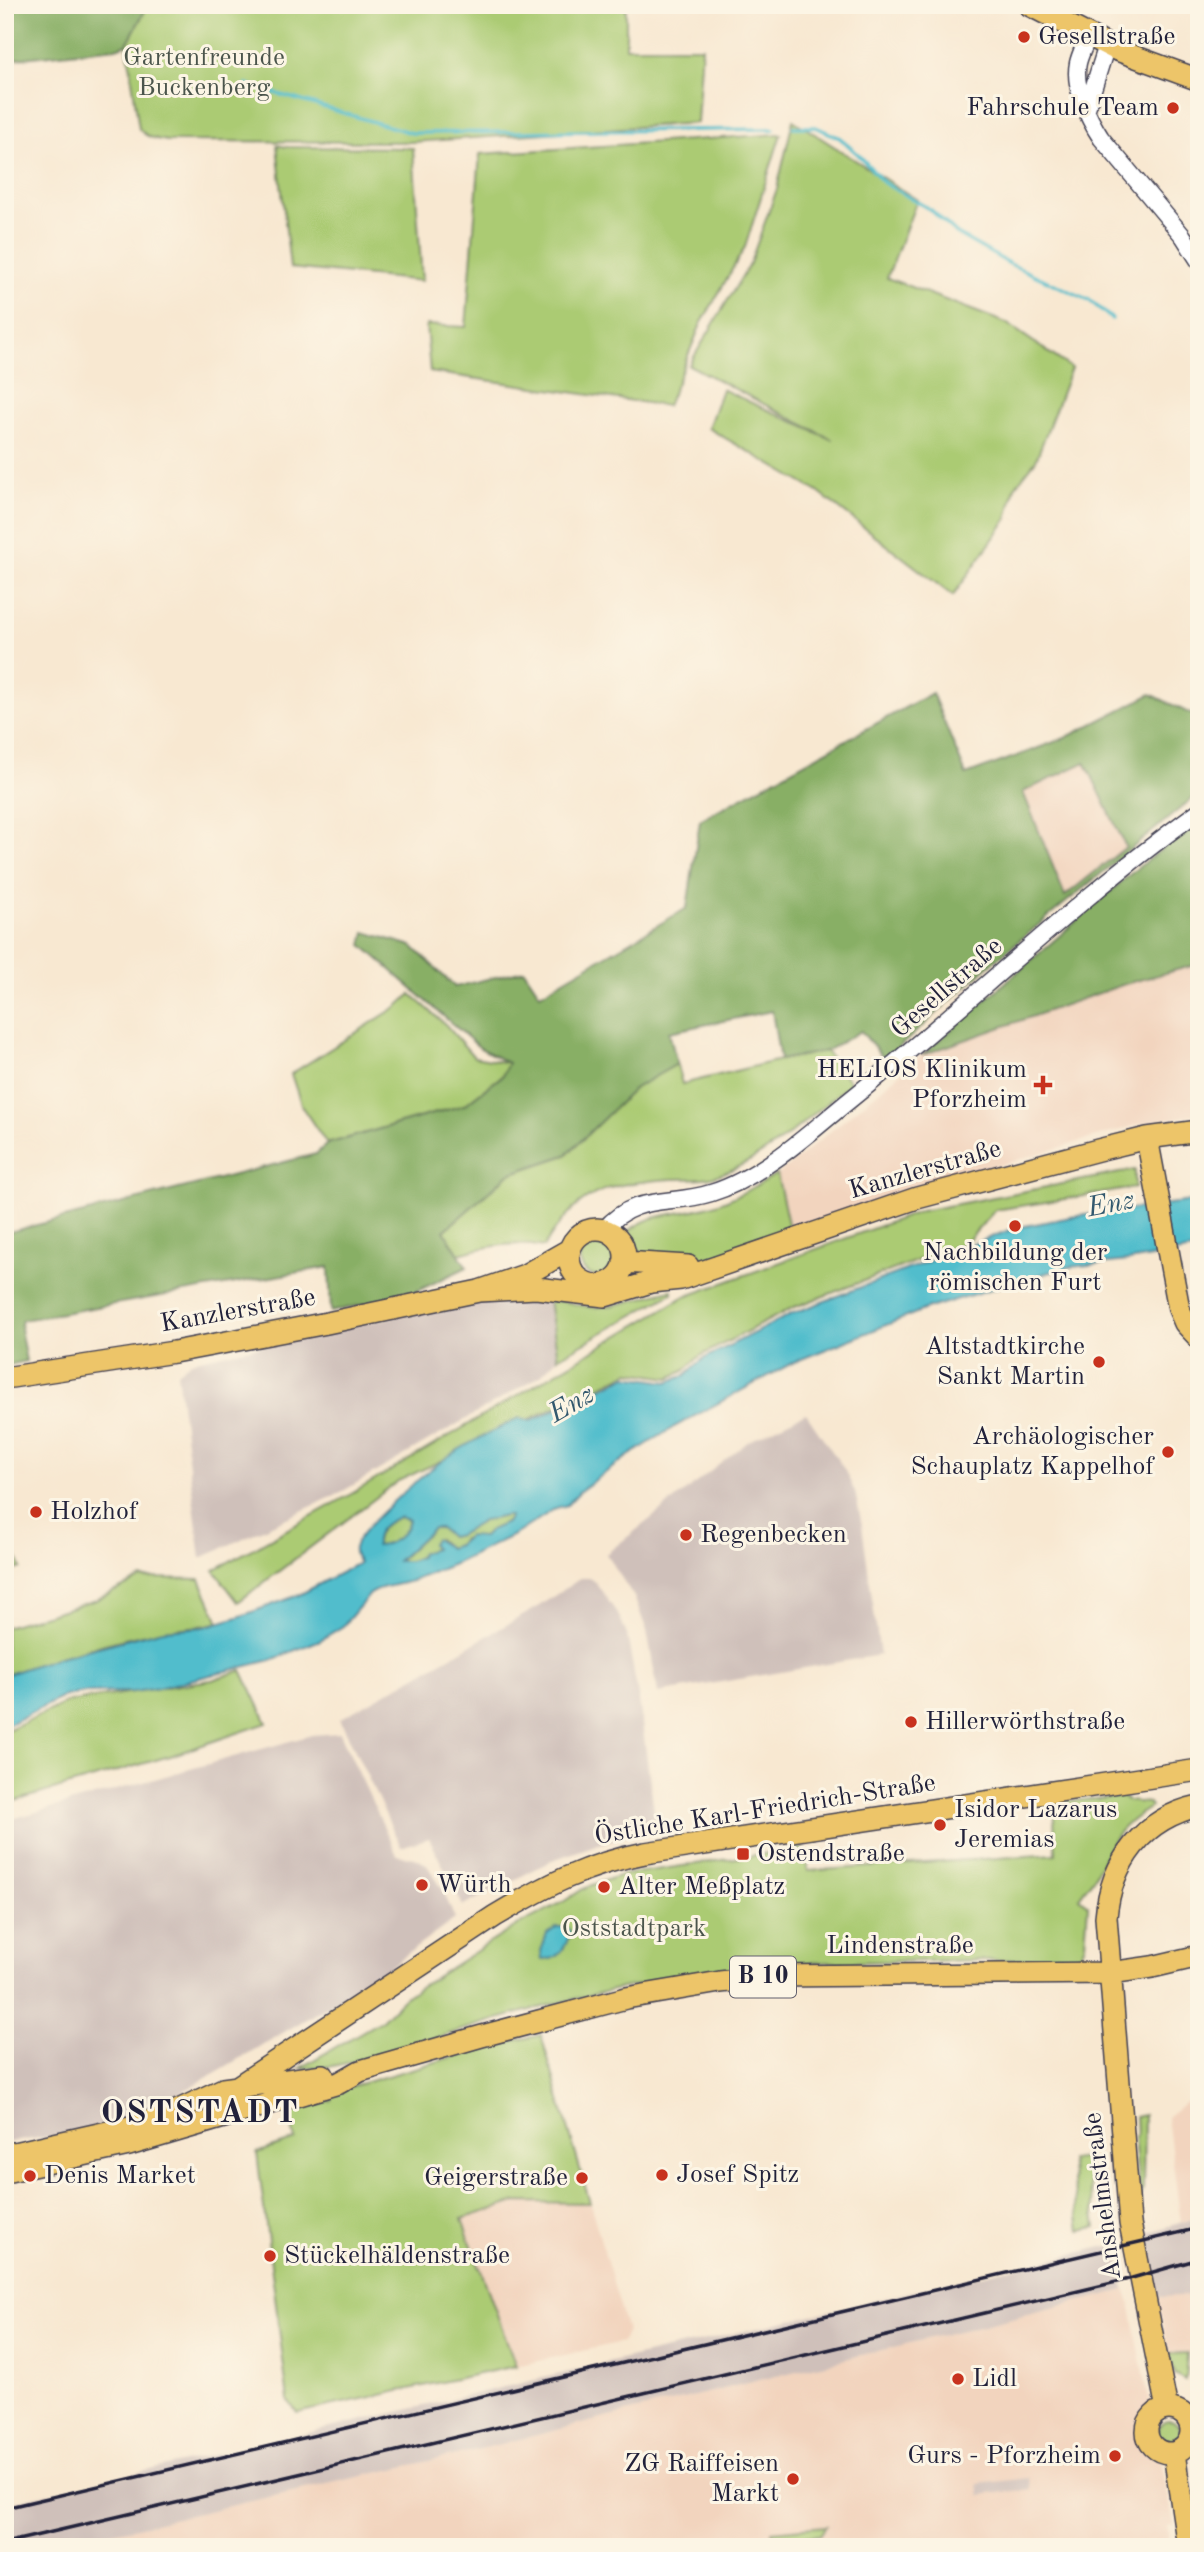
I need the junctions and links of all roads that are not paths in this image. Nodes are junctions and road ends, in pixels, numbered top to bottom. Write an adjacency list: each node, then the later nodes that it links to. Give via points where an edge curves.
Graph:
1 (1029, 5): 2 (main road)
2 (1097, 41): 3 (main road); 4 (street, via 1078,64 1077,84 1092,124)
3 (1199, 80)
4 (1199, 261)
5 (1199, 811): 8 (street, Gesellstraße, via 1099,887 931,1035 779,1157 710,1194 629,1208)
6 (1199, 1131): 7 (main road, Kanzlerstraße)
7 (1150, 1154): 11 (main road, Kanzlerstraße, via 917,1198); 15 (main road, via 1174,1287 1182,1316)
8 (604, 1230): 9 (main road, Kanzlerstraße, via 586,1231); 10 (main road, via 621,1242)
9 (569, 1250): 12 (main road); 13 (main road, Kanzlerstraße)
10 (624, 1262): 11 (main road, Kanzlerstraße, via 677,1267); 12 (main road, Kanzlerstraße, via 620,1273 602,1285 581,1281)
11 (721, 1264): 14 (main road, Kanzlerstraße, via 681,1279 650,1282 605,1296 536,1288)
12 (573, 1273): 13 (main road, Kanzlerstraße)
13 (525, 1275): 14 (main road, Kanzlerstraße)
14 (479, 1291): 16 (main road, Kanzlerstraße, via 174,1352)
15 (1199, 1338)
16 (5, 1378)
17 (1199, 1770): 21 (main road, Östliche Karl-Friedrich-Straße, via 645,1853 598,1864 537,1891)
18 (1199, 1806): 20 (main road, Anshelmstraße, via 1159,1822 1138,1838 1121,1862 1107,1904)
19 (1199, 1956): 20 (main road, Lindenstraße / B 10)
20 (1110, 1973): 21 (main road, Lindenstraße / B 10, via 735,1979 626,1998 360,2071); 26 (main road, Anshelmstraße, via 1130,2223)
21 (272, 2084): 22 (main road, Östliche Karl-Friedrich-Straße); 23 (main road, Lindenstraße / B 10)
22 (237, 2087): 23 (main road, Östliche Karl-Friedrich-Straße, via 231,2102); 24 (main road, via 131,2127)
23 (208, 2123): 25 (main road, B 10, via 99,2153)
24 (5, 2155)
25 (5, 2172)
26 (1167, 2409): 27 (main road, via 1183,2414 1191,2427 1188,2443); 27 (main road, via 1150,2420 1148,2436 1159,2451)
27 (1174, 2453): 28 (main road)
28 (1188, 2547)

